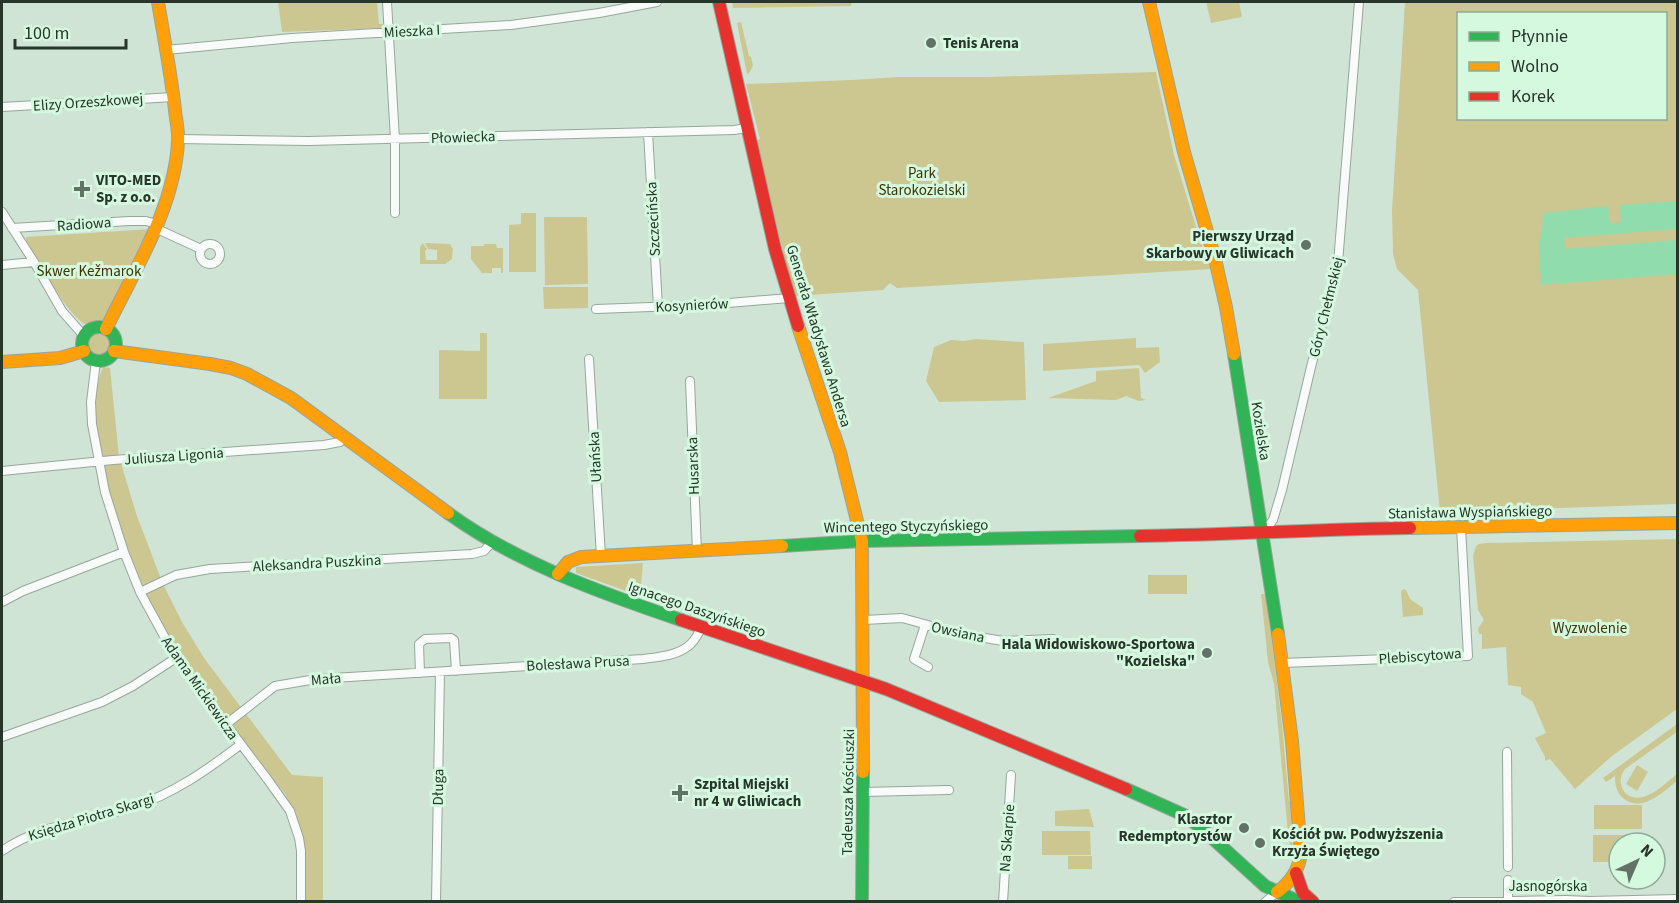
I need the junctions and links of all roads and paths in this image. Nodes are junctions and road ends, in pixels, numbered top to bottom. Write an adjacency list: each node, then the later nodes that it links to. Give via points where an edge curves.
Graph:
1 (158, 2): 8 (street)
2 (387, 2): 7 (street)
3 (657, 2): 7 (street, Mieszka I, via 511,25)
4 (719, 2): 11 (street, Generała Władysława Andersa)
5 (1149, 2): 38 (street, Kozielska, via 1184,152 1223,291)
6 (1359, 2): 38 (street, Góry Chełmskiej, via 1338,263 1282,490 1273,520)
7 (390, 32): 8 (street, Mieszka I); 14 (street)
8 (166, 50): 9 (street)
9 (174, 97): 10 (street, Elizy Orzeszkowej); 13 (street)
10 (2, 107)
11 (747, 128): 12 (street, Płowiecka); 22 (street, Generała Władysława Andersa)
12 (648, 132): 14 (street, Płowiecka); 23 (street, Szczecińska)
13 (178, 139): 14 (street, Płowiecka); 17 (street, via 172,183)
14 (395, 139): 16 (street)
15 (2, 212): 18 (street)
16 (395, 213)
17 (156, 226): 18 (street, Radiowa, via 146,221 129,221); 19 (street, Radiowa); 25 (street)
18 (12, 228): 20 (street)
19 (201, 249)
20 (34, 262): 21 (street); 26 (street, via 63,311)
21 (2, 265)
22 (789, 298): 23 (street, Kosynierów); 40 (street, Generała Władysława Andersa, via 840,452)
23 (658, 307): 24 (street, Kosynierów)
24 (596, 309)
25 (106, 329): 26 (street, via 92,329); 28 (street, via 114,337)
26 (84, 336): 27 (street)
27 (84, 351): 30 (street); 31 (street, via 60,358)
28 (114, 351): 30 (street, via 107,359); 33 (street, Ignacego Daszyńskiego, via 231,368 291,398)
29 (590, 359): 43 (street, Ułańska)
30 (96, 361): 34 (street, Adama Mickiewicza, via 91,402)
31 (2, 362)
32 (690, 381): 41 (street, Husarska)
33 (345, 437): 34 (street, Juliusza Ligonia, via 324,445); 39 (street, Ignacego Daszyńskiego)
34 (98, 462): 35 (street, Juliusza Ligonia); 42 (street, Adama Mickiewicza)
35 (2, 471)
36 (1677, 523): 37 (street, Stanisława Wyspiańskiego)
37 (1461, 527): 38 (street, Stanisława Wyspiańskiego); 52 (street, Plebiscytowa, via 1468,656)
38 (1263, 533): 40 (street, Wincentego Styczyńskiego); 52 (street, Kozielska)
39 (493, 541): 44 (street, Ignacego Daszyńskiego); 45 (street, Aleksandra Puszkina, via 484,551 472,554 189,572)
40 (862, 541): 41 (street, Wincentego Styczyńskiego); 47 (street, Generała Władysława Andersa)
41 (697, 551): 43 (street, Wincentego Styczyńskiego)
42 (124, 552): 45 (street, Adama Mickiewicza); 46 (street)
43 (601, 556): 44 (street, Wincentego Styczyńskiego, via 573,559)
44 (558, 574): 49 (street, Ignacego Daszyńskiego)
45 (140, 592): 51 (street, Adama Mickiewicza)
46 (2, 602)
47 (864, 620): 48 (street, Owsiana, via 902,618); 57 (street, Generała Władysława Andersa)
48 (925, 624): 50 (street, Owsiana, via 1003,641); 53 (street, via 914,659)
49 (702, 627): 54 (street, Bolesława Prusa, via 687,648 668,655 628,661); 57 (street, Ignacego Daszyńskiego)
50 (1053, 639)
51 (176, 658): 58 (street, Adama Mickiewicza); 59 (street, via 102,702)
52 (1282, 663): 67 (street, Kozielska, via 1301,853)
53 (928, 667)
54 (456, 670): 55 (street, Bolesława Prusa); 56 (street, via 454,640 425,639 419,644)
55 (441, 672): 56 (street, Mała); 75 (street, Długa)
56 (420, 673): 58 (street, Mała, via 282,684 267,691)
57 (864, 682): 64 (street, Tadeusza Kościuszki); 69 (street, Ignacego Daszyńskiego, via 1175,811 1199,826 1261,883)
58 (225, 725): 60 (street, Adama Mickiewicza)
59 (2, 737)
60 (240, 745): 65 (street, Księdza Piotra Skargi, via 204,772 150,800 48,829); 74 (street, Adama Mickiewicza, via 290,811 301,851)
61 (1507, 752): 66 (street)
62 (1011, 775): 77 (street, Na Skarpie)
63 (949, 790): 64 (street)
64 (863, 792): 76 (street, Tadeusza Kościuszki)
65 (2, 851)
66 (1508, 867)
67 (1296, 873): 69 (street); 80 (street, via 1303,893)
68 (1508, 880): 71 (street)
69 (1277, 892): 78 (street); 79 (street)
70 (1677, 899): 73 (street, Jasnogórska)
71 (1508, 900): 72 (street, Jasnogórska); 73 (street, Jasnogórska)
72 (1476, 901): 81 (street, Jasnogórska)
73 (1589, 901)
74 (301, 902)
75 (436, 902)
76 (862, 902)
77 (1003, 902)
78 (1265, 902)
79 (1300, 902)
80 (1313, 902)
81 (1454, 902)

